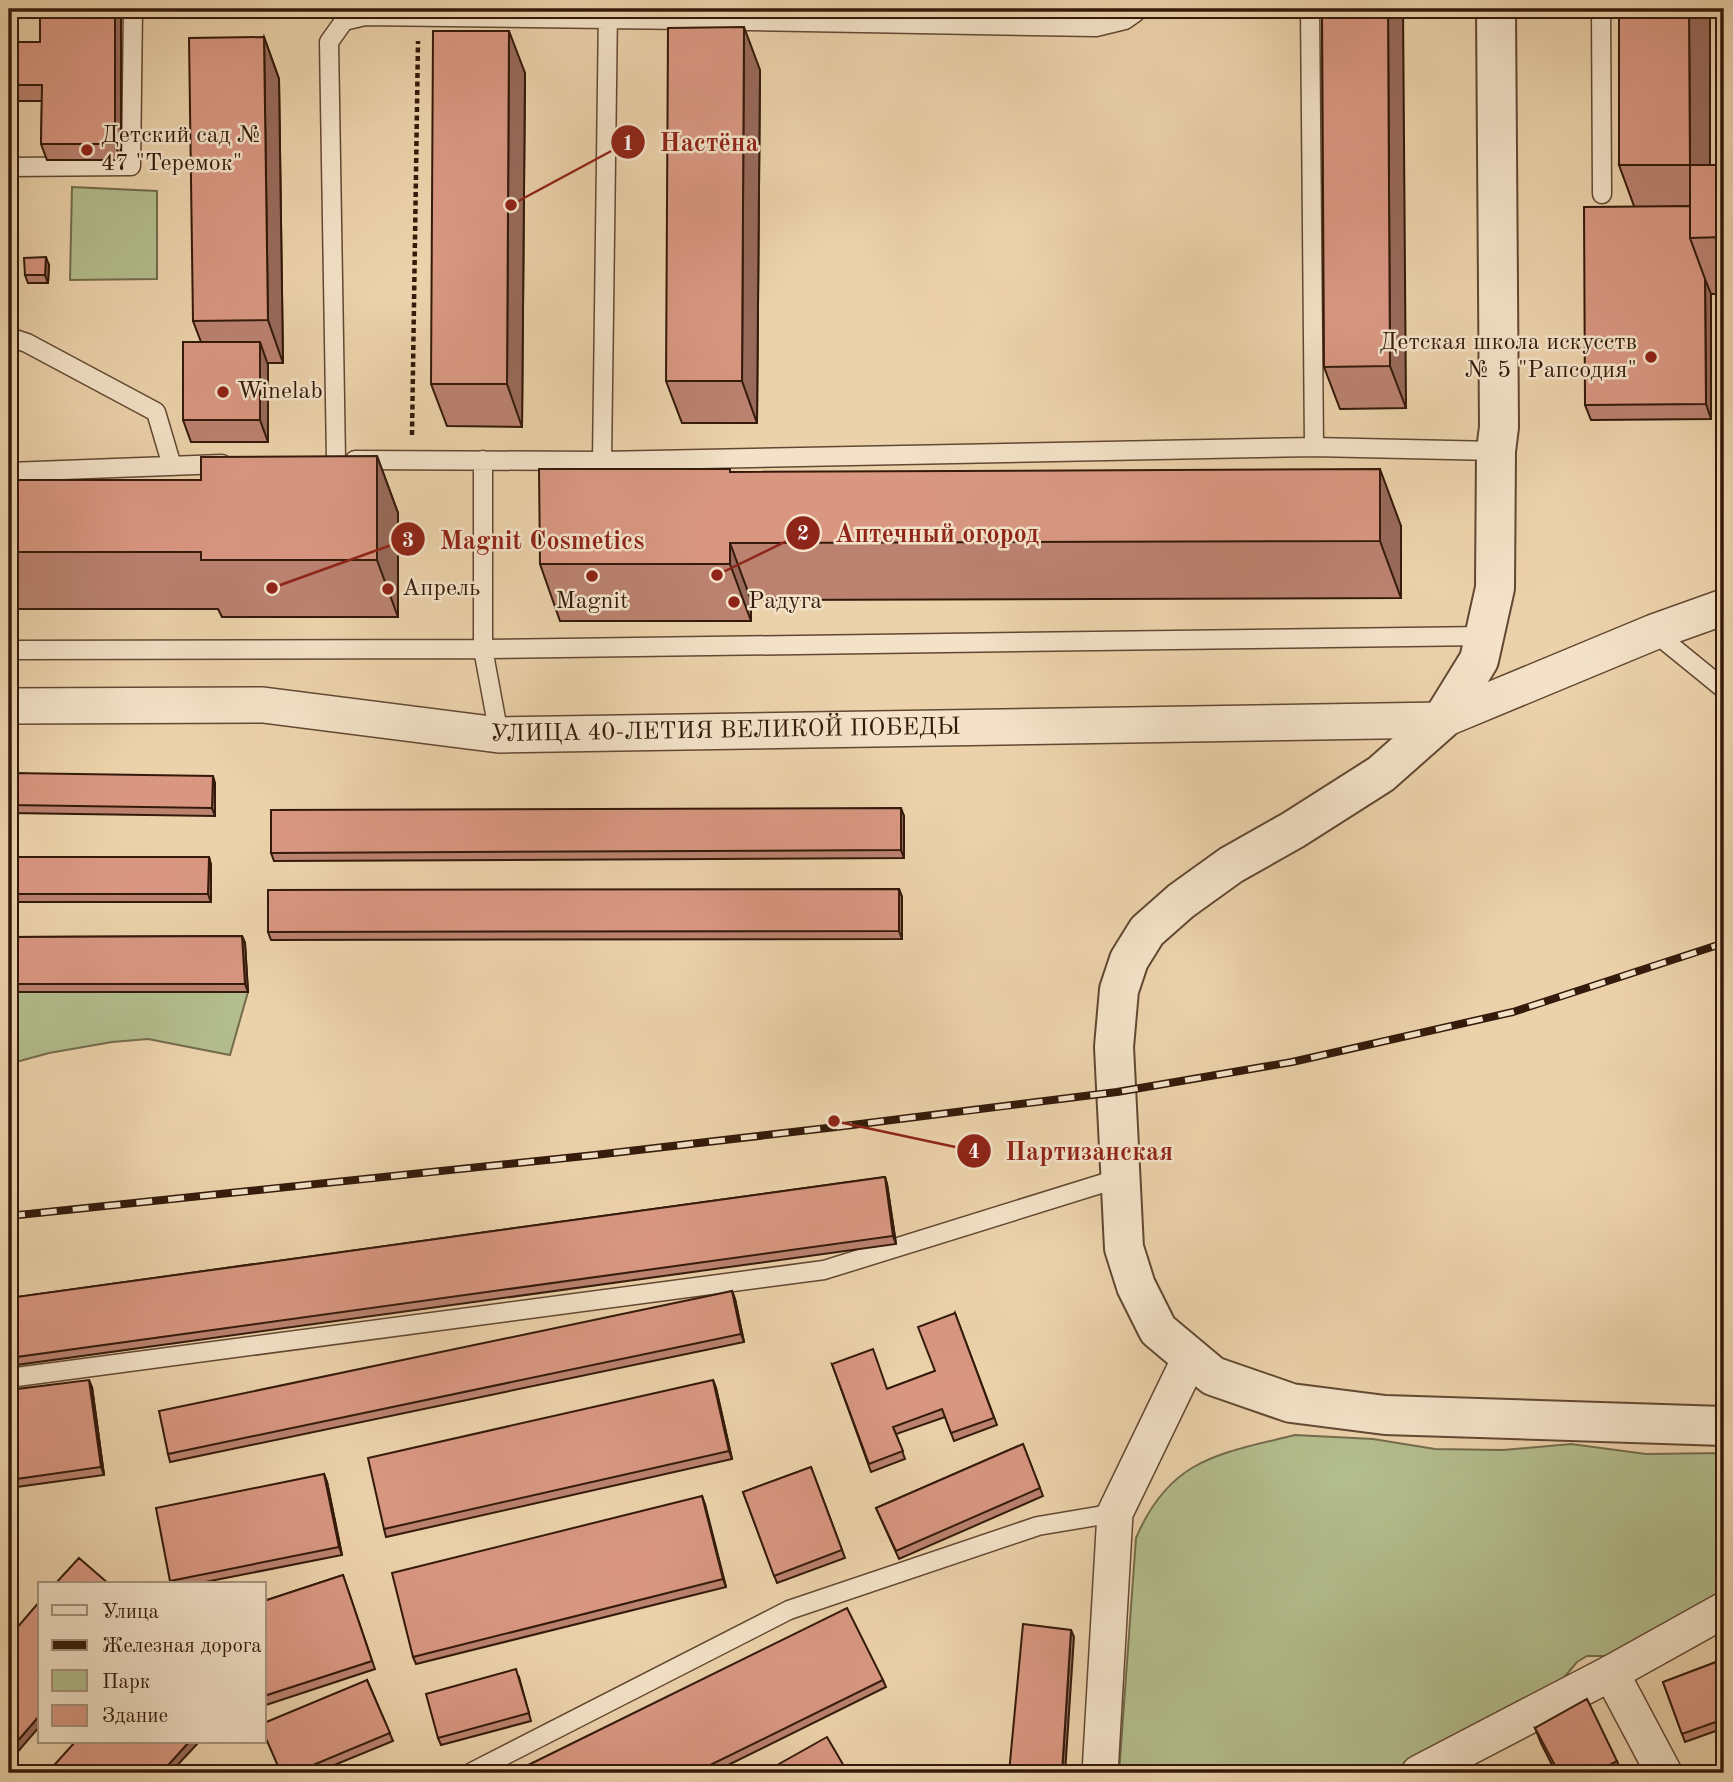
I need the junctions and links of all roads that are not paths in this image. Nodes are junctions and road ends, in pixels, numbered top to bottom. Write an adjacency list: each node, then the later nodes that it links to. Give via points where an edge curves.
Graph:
1 (133, 9): 8 (lane, via 131,166)
2 (1136, 9): 7 (lane, via 1125,20 1096,27)
3 (1310, 9): 11 (lane)
4 (1496, 9): 12 (street)
5 (1601, 9): 9 (lane)
6 (608, 14): 7 (lane); 13 (lane, via 365,16 344,21 329,42 329,460); 14 (lane)
7 (689, 14)
8 (9, 167)
9 (1602, 194)
10 (9, 337): 16 (lane, via 156,412)
11 (1314, 447): 12 (lane); 14 (lane)
12 (1496, 451): 20 (street, via 1495,588)
13 (483, 460): 14 (lane); 21 (lane)
14 (602, 461)
15 (240, 464): 16 (lane)
16 (172, 466): 17 (lane)
17 (9, 472)
18 (1724, 607): 19 (street)
19 (1654, 632): 23 (lane); 25 (street)
20 (1485, 636): 21 (lane); 25 (street, via 1479,660)
21 (483, 649): 22 (lane); 26 (lane)
22 (9, 650)
23 (1724, 689)
24 (9, 706): 26 (street, УЛИЦА 40-ЛЕТИЯ ВЕЛИКОЙ ПОБЕДЫ, via 263,705)
25 (1442, 720): 26 (street, УЛИЦА 40-ЛЕТИЯ ВЕЛИКОЙ ПОБЕДЫ); 27 (street, via 1381,774 1231,865 1147,932 1129,960 1119,990 1114,1047)
26 (499, 735)
27 (1120, 1178): 28 (street, via 1124,1248 1136,1286 1158,1331); 29 (lane, via 824,1270)
28 (1190, 1358): 30 (street, via 1213,1376 1304,1405 1385,1415); 31 (street)
29 (9, 1378)
30 (1724, 1426)
31 (1115, 1513): 34 (lane, via 1038,1525 789,1610); 35 (street)
32 (1724, 1610): 33 (street)
33 (1611, 1673): 36 (street); 37 (street)
34 (470, 1773)
35 (1100, 1773)
36 (1419, 1773)
37 (1664, 1773)

